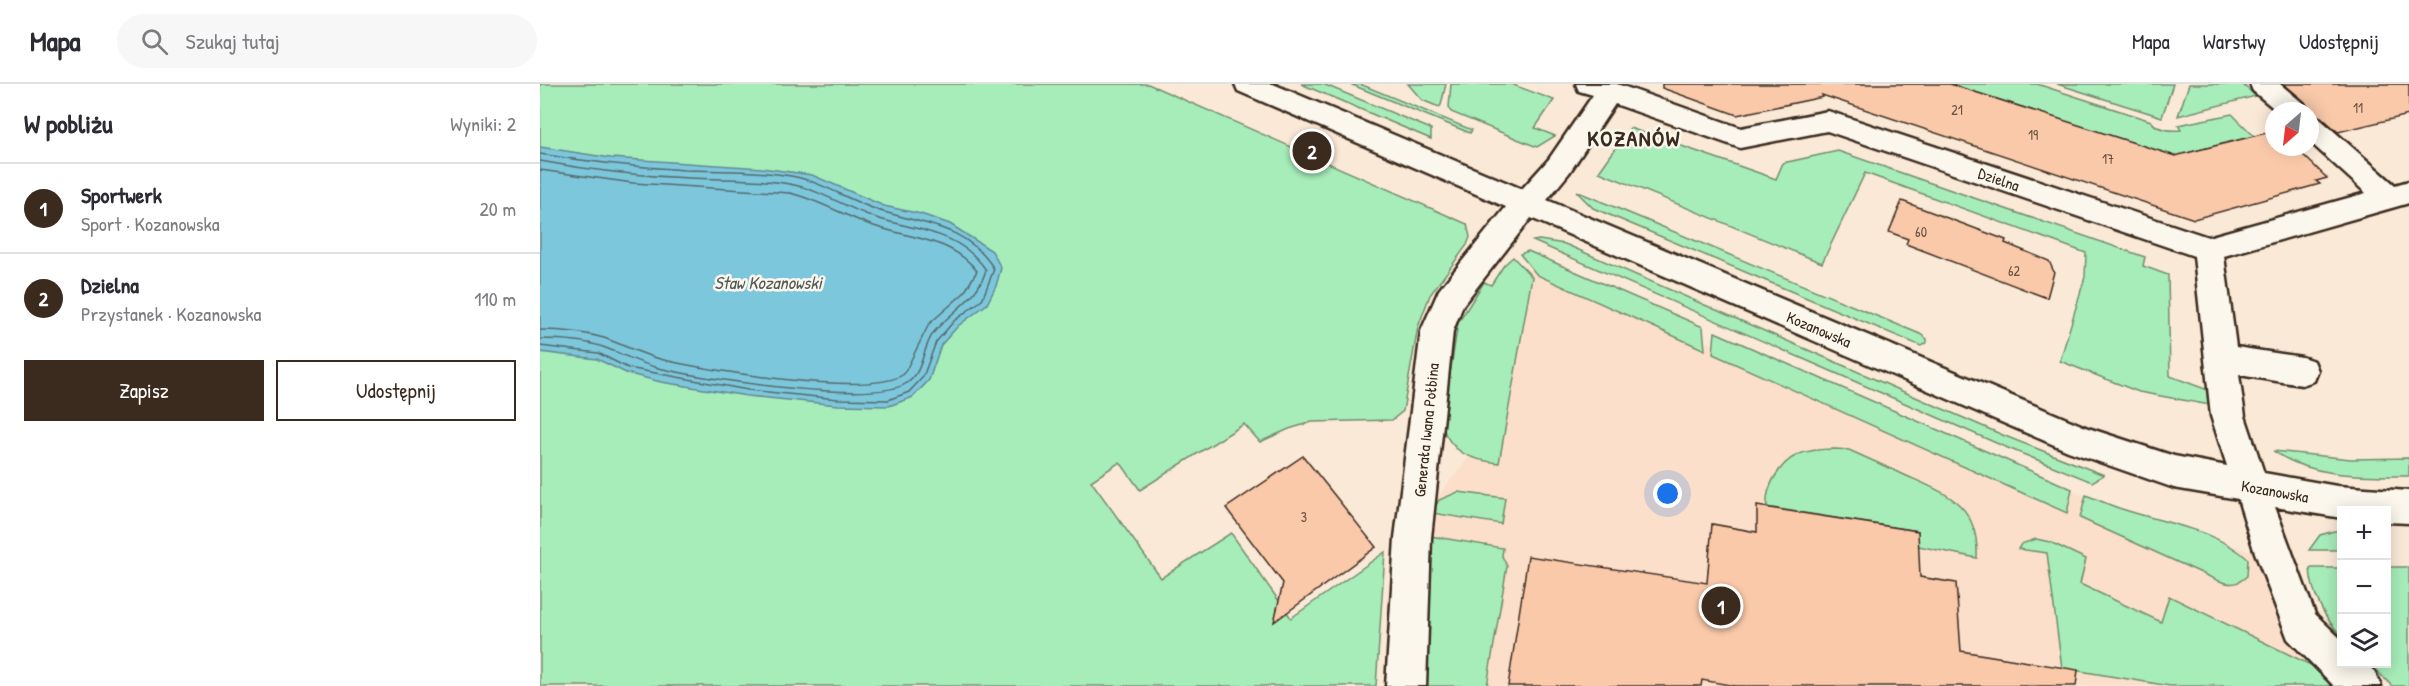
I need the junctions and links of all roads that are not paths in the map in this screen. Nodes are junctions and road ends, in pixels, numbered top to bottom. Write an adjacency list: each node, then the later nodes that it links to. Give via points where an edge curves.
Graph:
1 (1248, 84): 7 (street, Kozanowska)
2 (2263, 84): 4 (street)
3 (1599, 88): 7 (street, Generała Iwana Połbina, via 1562,162); 8 (street, Dzielna, via 1740,138 1828,121)
4 (2284, 102)
5 (2319, 133): 6 (street)
6 (2399, 195): 8 (street)
7 (1527, 202): 11 (street, Kozanowska, via 2080,440 2174,472); 13 (street, Generała Iwana Połbina, via 1450,299 1437,331 1413,538)
8 (2208, 249): 9 (street)
9 (2220, 358): 10 (street); 11 (street, via 2228,416)
10 (2302, 371)
11 (2250, 488): 12 (street, Kozanowska, via 2337,502); 14 (street, via 2301,626)
12 (2409, 507)
13 (1406, 686)
14 (2361, 686)

